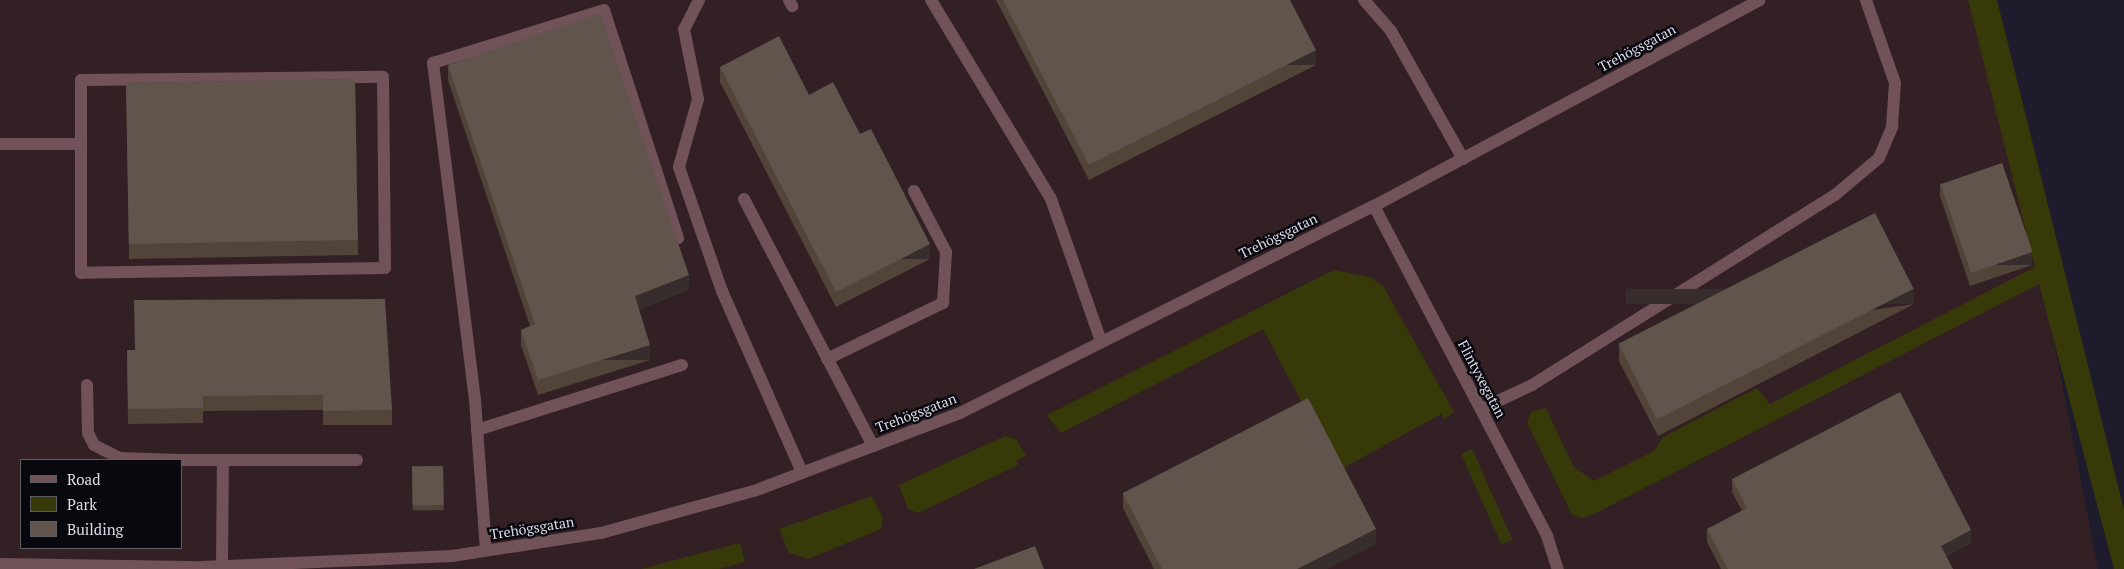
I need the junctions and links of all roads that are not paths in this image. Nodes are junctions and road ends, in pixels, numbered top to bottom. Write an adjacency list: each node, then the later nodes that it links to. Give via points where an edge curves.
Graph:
1 (699, 0): 24 (street, via 684,29 698,99 679,167 722,292)
2 (931, 0): 13 (street, via 1051,199)
3 (1364, 0): 8 (street, via 1391,31)
4 (1759, 0): 8 (street, Trehögsgatan)
5 (1866, 0): 17 (street, via 1895,83 1892,127 1879,158 1835,196 1532,385)
6 (0, 144): 7 (street)
7 (81, 144): 7 (street, via 81,80 383,77 385,268 82,273)
8 (1464, 159): 11 (street, Trehögsgatan)
9 (914, 191): 14 (street, via 946,252 943,303)
10 (744, 199): 14 (street)
11 (1374, 206): 13 (street, Trehögsgatan); 17 (street, Flintyxegatan)
12 (678, 238): 18 (street, via 604,10 433,63)
13 (1101, 341): 19 (street, Trehögsgatan, via 960,413)
14 (827, 358): 19 (street)
15 (682, 364): 18 (street)
16 (87, 385): 20 (street, via 88,433 94,444 120,458)
17 (1481, 409): 29 (street, Flintyxegatan, via 1547,536)
18 (477, 430): 25 (street)
19 (873, 446): 24 (street, Trehögsgatan)
20 (150, 459)
21 (182, 460): 22 (street)
22 (223, 460): 23 (street); 27 (street)
23 (357, 460)
24 (802, 472): 25 (street, Trehögsgatan, via 754,491 602,532)
25 (486, 550): 28 (street, Trehögsgatan)
26 (0, 564): 27 (street, Trehögsgatan)
27 (222, 566): 28 (street, Trehögsgatan)
28 (349, 566)
29 (1558, 569)

